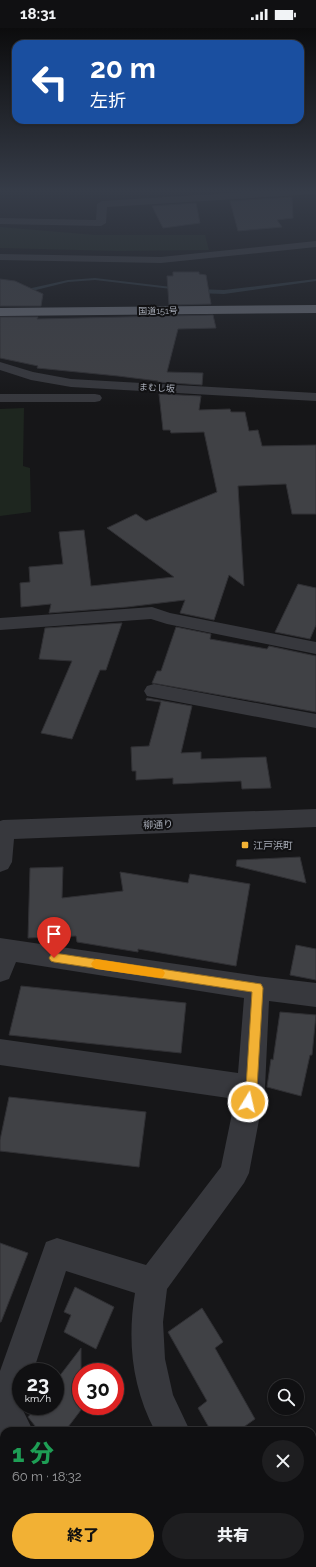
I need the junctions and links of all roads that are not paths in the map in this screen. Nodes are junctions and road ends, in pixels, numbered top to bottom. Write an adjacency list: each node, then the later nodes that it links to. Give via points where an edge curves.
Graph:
1 (316, 309): 2 (highway, 国道151号)
2 (0, 312)
3 (0, 366): 5 (street, まむし坂, via 31,376 71,383)
4 (0, 398): 6 (street, via 135,398)
5 (316, 398): 7 (street)
6 (162, 402)
7 (176, 402)
8 (0, 624): 9 (street, via 152,613)
9 (316, 648)
10 (154, 691): 11 (street)
11 (316, 721)
12 (316, 818): 13 (street, 柳通り)
13 (2, 829): 14 (street)
14 (0, 862)
15 (2, 957): 16 (street)
16 (257, 988): 17 (street); 19 (street)
17 (316, 994)
18 (0, 1052): 19 (street)
19 (251, 1088): 20 (street, via 234,1173)
20 (152, 1283): 21 (street, via 57,1253 4,1408); 22 (street, via 146,1350 157,1399)
21 (14, 1427)
22 (170, 1427)

